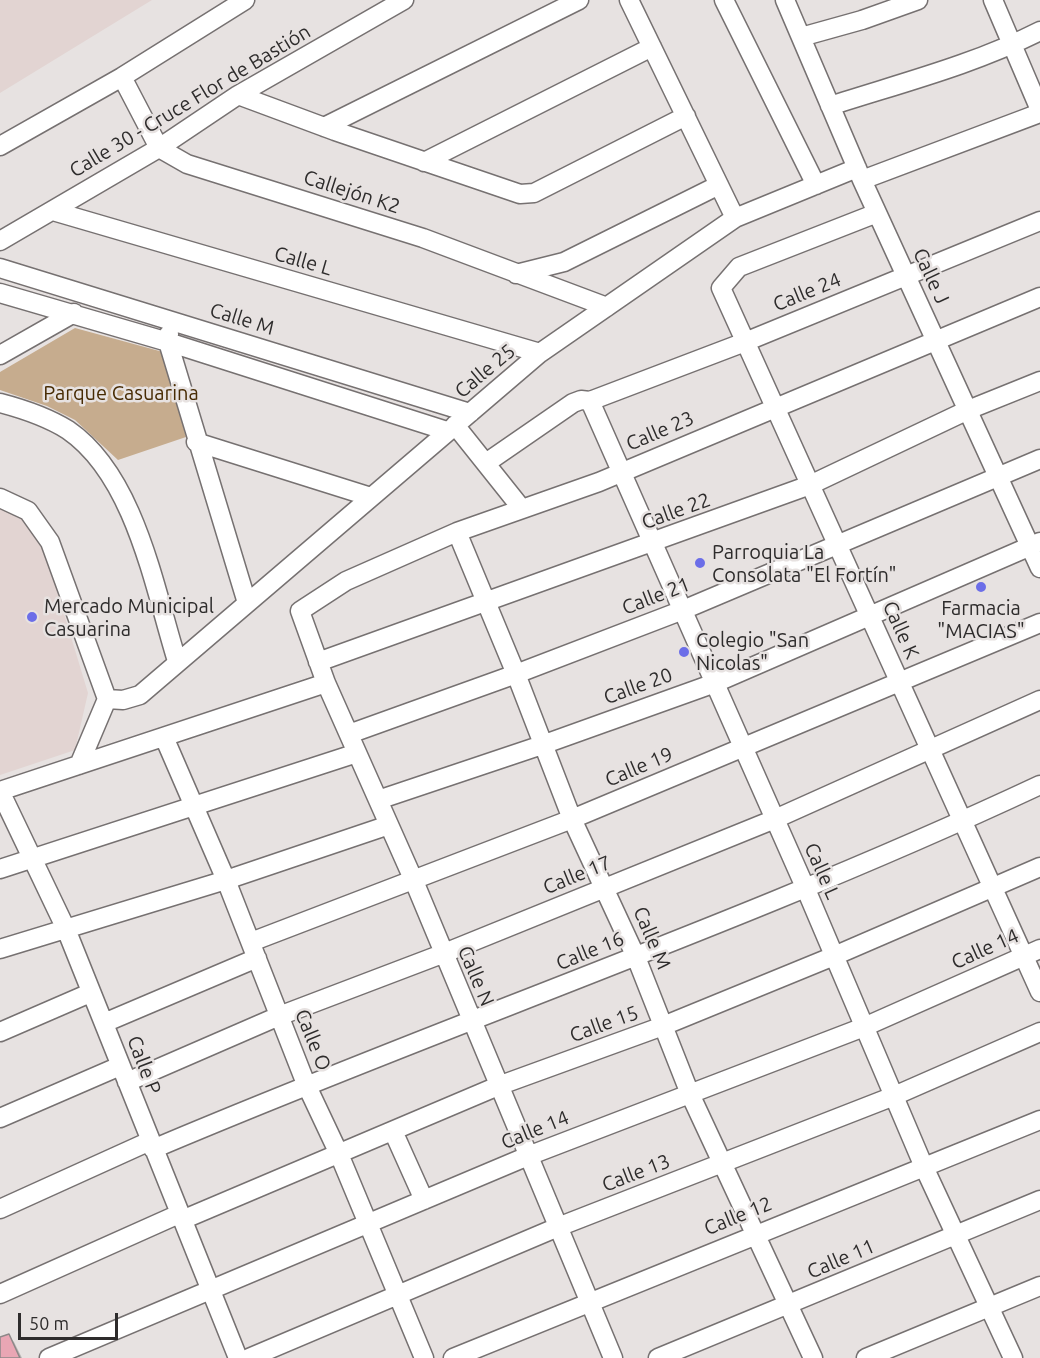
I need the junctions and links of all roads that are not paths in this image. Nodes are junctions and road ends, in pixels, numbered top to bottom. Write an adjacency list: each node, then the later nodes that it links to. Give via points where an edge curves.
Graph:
1 (245, 0): 13 (street)
2 (404, 0): 14 (street, Calle 30 - Cruce Flor de Bastión)
3 (579, 0): 18 (street)
4 (629, 0): 12 (street)
5 (724, 0): 24 (street)
6 (785, 0): 10 (street, Calle J)
7 (918, 0): 10 (street)
8 (993, 0): 11 (street)
9 (1040, 31): 11 (street)
10 (801, 37): 15 (street, Calle J)
11 (1012, 45): 15 (street, via 953,68); 16 (street)
12 (652, 47): 17 (street); 21 (street)
13 (122, 76): 19 (street); 20 (street)
14 (238, 94): 18 (street); 20 (street, Calle 30 - Cruce Flor de Bastión)
15 (830, 106): 22 (street, Calle J)
16 (1040, 111): 22 (street, Calle 25)
17 (686, 116): 21 (street, via 534,193 520,194); 23 (street)
18 (324, 127): 21 (street)
19 (0, 146)
20 (159, 148): 25 (street, Calle 30 - Cruce Flor de Bastión); 31 (street, Callejón K2, via 187,164 423,238)
21 (424, 162)
22 (860, 174): 24 (street, Calle 25); 26 (street, Calle J)
23 (719, 185): 27 (street); 31 (street, via 564,262)
24 (816, 185): 27 (street, Calle 25)
25 (53, 211): 29 (street, Calle 30 - Cruce Flor de Bastión); 41 (street, Calle L)
26 (877, 213): 32 (street, Calle J); 40 (street, Calle K, via 739,267 721,288)
27 (735, 218): 35 (street, Calle 25)
28 (1040, 221): 32 (street, Calle 24)
29 (0, 242)
30 (0, 268): 37 (street, Calle M)
31 (516, 274): 35 (street, Callejón K2)
32 (906, 276): 38 (street, Calle J); 40 (street, Calle 24)
33 (0, 293): 36 (street)
34 (1040, 297): 38 (street, Calle 23)
35 (607, 307): 41 (street, Calle 25)
36 (74, 313): 39 (street); 42 (street)
37 (171, 321): 39 (street); 48 (street, Calle M)
38 (935, 340): 46 (street, Calle 23); 47 (street, Calle J)
39 (168, 342): 49 (street); 50 (street)
40 (745, 342): 44 (street, Calle 24); 46 (street, Calle K)
41 (540, 353): 48 (street, Calle 25)
42 (0, 356)
43 (1040, 381): 47 (street, Calle 22)
44 (590, 401): 52 (street, via 573,403); 53 (street, Calle L)
45 (0, 403): 70 (street, via 29,411 67,430 91,450 120,488)
46 (775, 407): 53 (street, Calle 23); 55 (street, Calle K)
47 (968, 410): 54 (street, Calle J); 55 (street, Calle 22)
48 (470, 413): 49 (street, Calle 25)
49 (451, 428): 52 (street); 56 (street, Calle 25)
50 (196, 442): 56 (street); 64 (street)
51 (1040, 459): 54 (street, Calle 21)
52 (486, 463): 58 (street)
53 (621, 472): 58 (street, Calle 23); 60 (street, Calle L)
54 (998, 477): 61 (street, Calle J); 62 (street, Calle 21)
55 (810, 485): 60 (street, Calle 22); 62 (street, Calle K)
56 (371, 497): 64 (street, Calle 25)
57 (0, 498): 76 (street, via 28,511 50,542)
58 (522, 509): 59 (street, Calle 23)
59 (457, 532): 65 (street, Calle M); 67 (street, Calle 23, via 346,581)
60 (653, 543): 65 (street, Calle 22); 66 (street, Calle L)
61 (1035, 544): 63 (street, Calle J); 68 (street, Calle 20)
62 (838, 546): 66 (street, Calle 21); 68 (street, Calle K)
63 (1040, 568)
64 (247, 603): 70 (street, Calle 25)
65 (487, 603): 71 (street, Calle 22); 72 (street, Calle M)
66 (682, 610): 72 (street, Calle 21); 75 (street, Calle L)
67 (300, 611): 71 (street, Calle N)
68 (870, 618): 73 (street, Calle K); 75 (street, Calle 20)
69 (1040, 623): 73 (street, Calle 19)
70 (177, 662): 76 (street, Calle 25, via 140,695)
71 (318, 662): 74 (street, Calle N)
72 (516, 674): 78 (street, Calle 21); 80 (street, Calle M)
73 (899, 681): 81 (street, Calle 19); 82 (street, Calle K)
74 (326, 683): 78 (street, Calle N); 79 (street)
75 (715, 683): 80 (street, Calle 20); 81 (street, Calle L)
76 (107, 699): 84 (street)
77 (1040, 700): 82 (street, Calle 17)
78 (349, 734): 83 (street, Calle N)
79 (164, 737): 84 (street); 88 (street, Calle O)
80 (542, 745): 87 (street, Calle 20); 89 (street, Calle M)
81 (744, 748): 89 (street, Calle 19); 90 (street, Calle L)
82 (931, 750): 90 (street, Calle 17); 91 (street, Calle K)
83 (357, 753): 87 (street, Calle N); 88 (street)
84 (79, 765): 86 (street)
85 (1040, 785): 91 (street, Calle 16)
86 (0, 791): 93 (street, Calle P)
87 (378, 800): 92 (street, Calle N)
88 (194, 805): 93 (street); 96 (street, Calle O)
89 (572, 819): 97 (street, Calle 19); 99 (street, Calle M)
90 (775, 819): 98 (street, Calle L); 99 (street, Calle 17)
91 (963, 821): 98 (street, Calle 16); 100 (street, Calle K)
92 (389, 825): 96 (street); 97 (street, Calle N)
93 (31, 857): 95 (street); 101 (street, Calle P)
94 (1040, 867): 100 (street, Calle 15)
95 (0, 869)
96 (226, 880): 101 (street); 103 (street, Calle O)
97 (414, 880): 103 (street, Calle 19); 105 (street, Calle N)
98 (805, 887): 106 (street, Calle L); 107 (street, Calle 16)
99 (605, 888): 105 (street, Calle 17); 107 (street, Calle M)
100 (993, 888): 104 (street, Calle K); 106 (street, Calle 15)
101 (66, 929): 102 (street); 109 (street, Calle P)
102 (0, 949)
103 (254, 950): 110 (street, Calle O); 112 (street, Calle 19)
104 (1032, 952): 108 (street, Calle K); 114 (street, Calle 14)
105 (442, 954): 110 (street, Calle 17); 111 (street, Calle N)
106 (834, 956): 113 (street, Calle 15); 114 (street, Calle L)
107 (636, 957): 111 (street, Calle 16); 113 (street, Calle M)
108 (1040, 992)
109 (90, 993): 112 (street, Calle P); 115 (street)
110 (279, 1016): 117 (street, Calle 17); 118 (street, Calle O)
111 (470, 1020): 118 (street, Calle 16); 119 (street, Calle N)
112 (104, 1023): 117 (street, Calle P)
113 (663, 1026): 119 (street, Calle 15); 120 (street, Calle M)
114 (864, 1027): 120 (street, Calle 14); 121 (street, Calle L)
115 (0, 1032)
116 (1040, 1032): 121 (street, Calle 13)
117 (124, 1074): 122 (street, Calle 17); 125 (street, Calle P)
118 (306, 1084): 125 (street, Calle 16); 126 (street, Calle O)
119 (498, 1086): 124 (street, Calle 15); 127 (street, Calle N)
120 (690, 1094): 127 (street, Calle 14); 128 (street, Calle M)
121 (894, 1096): 128 (street, Calle 13); 129 (street, Calle L)
122 (0, 1118)
123 (1040, 1120): 129 (street, Calle 12)
124 (393, 1131): 126 (street, Calle 15); 130 (street)
125 (151, 1145): 132 (street, Calle 16); 133 (street, Calle P)
126 (339, 1154): 133 (street, Calle 15); 134 (street, Calle O)
127 (528, 1156): 130 (street, Calle 14); 135 (street, Calle N)
128 (720, 1164): 135 (street, Calle 13); 136 (street, Calle M)
129 (924, 1167): 136 (street, Calle 12); 137 (street, Calle L)
130 (424, 1200): 134 (street, Calle 14)
131 (1040, 1200): 137 (street, Calle 11)
132 (0, 1209)
133 (180, 1217): 139 (street, Calle P); 140 (street, Calle 15)
134 (369, 1223): 139 (street, Calle 14); 141 (street, Calle O)
135 (558, 1227): 141 (street, Calle 13); 142 (street, Calle N)
136 (754, 1234): 142 (street, Calle 12); 143 (street, Calle M)
137 (955, 1236): 143 (street, Calle 11); 144 (street, Calle L)
138 (1040, 1286): 144 (street)
139 (210, 1289): 145 (street, Calle 14); 146 (street, Calle P)
140 (0, 1294)
141 (399, 1296): 147 (street, Calle 13); 148 (street, Calle O)
142 (589, 1301): 149 (street, Calle 12); 150 (street, Calle N)
143 (789, 1305): 151 (street, Calle 11); 152 (street, Calle M)
144 (991, 1306): 153 (street); 154 (street, Calle L)
145 (50, 1358)
146 (238, 1358)
147 (249, 1358)
148 (424, 1358)
149 (453, 1358)
150 (613, 1358)
151 (658, 1358)
152 (813, 1358)
153 (866, 1358)
154 (1013, 1358)

